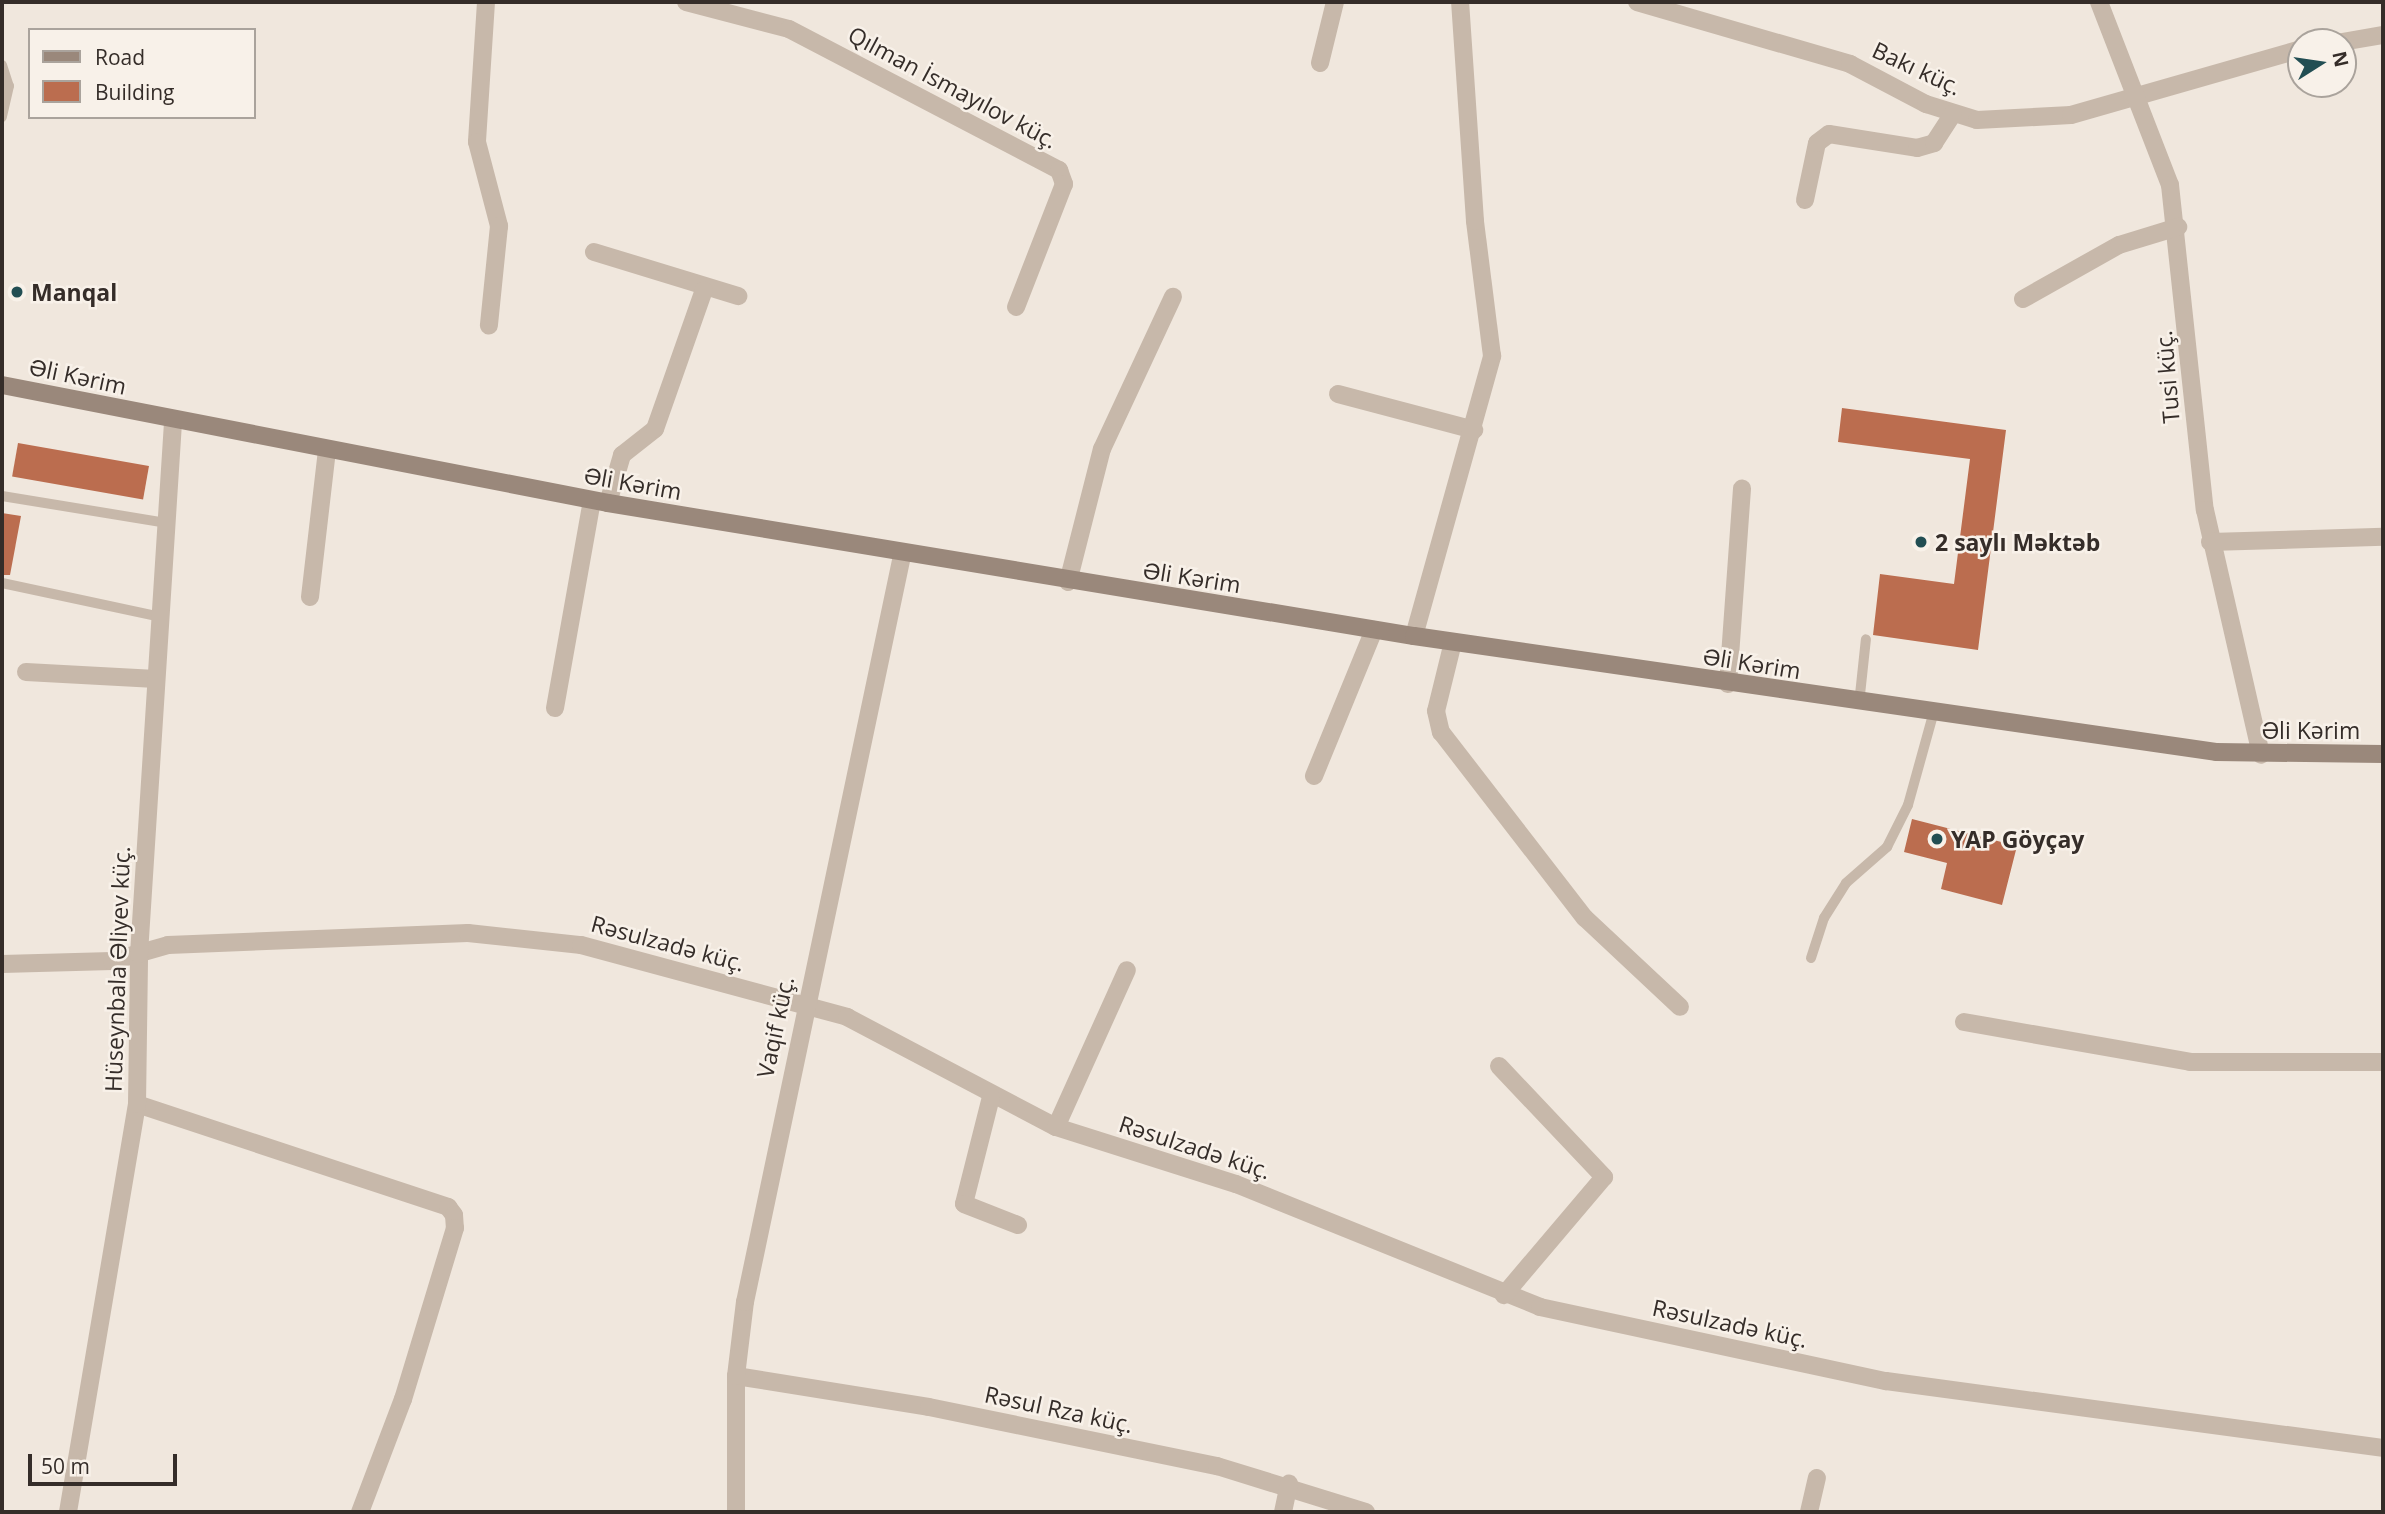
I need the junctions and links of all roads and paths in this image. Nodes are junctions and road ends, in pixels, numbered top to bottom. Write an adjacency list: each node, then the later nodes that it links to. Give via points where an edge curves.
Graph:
1 (486, 2): 23 (street, via 477,142 499,226)
2 (685, 2): 22 (street, Qılman İsmayılov küç., via 789,29 1059,170 1065,184)
3 (1335, 2): 10 (street)
4 (1460, 2): 27 (street, via 1475,221 1492,356)
5 (1636, 2): 13 (street, Bakı küç., via 1850,64)
6 (2099, 2): 12 (street, Tusi küç.)
7 (2383, 36): 8 (street)
8 (2357, 40)
9 (2287, 53): 12 (street, Bakı küç.)
10 (1320, 64)
11 (2, 65): 14 (lane, via 9,86)
12 (2135, 97): 13 (street, Bakı küç., via 2041,121); 16 (street, Tusi küç., via 2166,174)
13 (1954, 114): 15 (street, via 1934,143 1917,148 1829,134 1818,143)
14 (2, 117)
15 (1805, 200)
16 (2178, 227): 21 (street, via 2119,245); 34 (street, Tusi küç.)
17 (594, 252): 18 (street, via 680,274)
18 (704, 289): 19 (street); 31 (street, via 655,429 622,455)
19 (738, 296)
20 (1172, 297): 36 (street, via 1102,449)
21 (2023, 299)
22 (1016, 307)
23 (489, 325)
24 (2, 385): 26 (main road, Əli Kərim)
25 (1338, 394): 27 (street)
26 (173, 422): 28 (main road, Əli Kərim); 32 (street, Hüseynbala Əliyev küç.)
27 (1474, 430): 41 (street)
28 (327, 451): 31 (main road, Əli Kərim); 38 (street)
29 (1742, 489): 46 (street)
30 (2, 496): 32 (lane)
31 (600, 502): 35 (main road, Əli Kərim); 48 (street)
32 (166, 523): 39 (street, Hüseynbala Əliyev küç.)
33 (2383, 537): 34 (street)
34 (2210, 542): 51 (street, Tusi küç.)
35 (902, 556): 36 (main road, Əli Kərim); 57 (street, Vaqif küç.)
36 (1068, 582): 40 (main road, Əli Kərim)
37 (2, 583): 39 (lane)
38 (310, 597)
39 (160, 617): 45 (street, Hüseynbala Əliyev küç.)
40 (1374, 630): 41 (main road, Əli Kərim); 52 (street)
41 (1414, 636): 43 (main road, Əli Kərim)
42 (1866, 639): 47 (lane)
43 (1453, 642): 46 (main road, Əli Kərim); 58 (street, via 1436,711 1441,732 1586,918)
44 (26, 672): 45 (street)
45 (156, 679): 53 (street, Hüseynbala Əliyev küç.)
46 (1728, 684): 47 (main road, Əli Kərim)
47 (1859, 704): 49 (main road, Əli Kərim)
48 (555, 708)
49 (1933, 715): 51 (main road, Əli Kərim); 54 (lane, via 1908,805 1886,847 1846,883 1824,918)
50 (2383, 754): 51 (main road, Əli Kərim)
51 (2261, 755)
52 (1314, 776)
53 (139, 954): 55 (street, Rəsulzadə küç., via 112,961); 57 (street, Rəsulzadə küç., via 168,945 505,934 581,945); 63 (street, Hüseynbala Əliyev küç.)
54 (1811, 958)
55 (2, 964)
56 (1127, 970): 64 (street)
57 (804, 1005): 62 (street, Rəsulzadə küç., via 847,1017); 67 (street, Vaqif küç.)
58 (1680, 1007)
59 (1964, 1021): 60 (street, via 2190,1062)
60 (2383, 1062)
61 (1499, 1066): 66 (street, via 1604,1177)
62 (990, 1097): 64 (street, Rəsulzadə küç.); 65 (street, via 964,1204)
63 (137, 1104): 71 (street, Hüseynbala Əliyev küç.); 72 (street, via 448,1207 454,1215 455,1228 403,1399)
64 (1056, 1127): 66 (street, Rəsulzadə küç., via 1260,1194)
65 (1018, 1224)
66 (1504, 1295): 68 (street, Rəsulzadə küç., via 1886,1381)
67 (736, 1376): 70 (street, Rəsul Rza küç., via 929,1407); 73 (street, Vaqif küç.)
68 (2383, 1448)
69 (1817, 1478): 76 (street)
70 (1289, 1484): 74 (street); 75 (street, Rəsul Rza küç.)
71 (68, 1512)
72 (360, 1512)
73 (736, 1512)
74 (1283, 1512)
75 (1366, 1512)
76 (1809, 1512)

